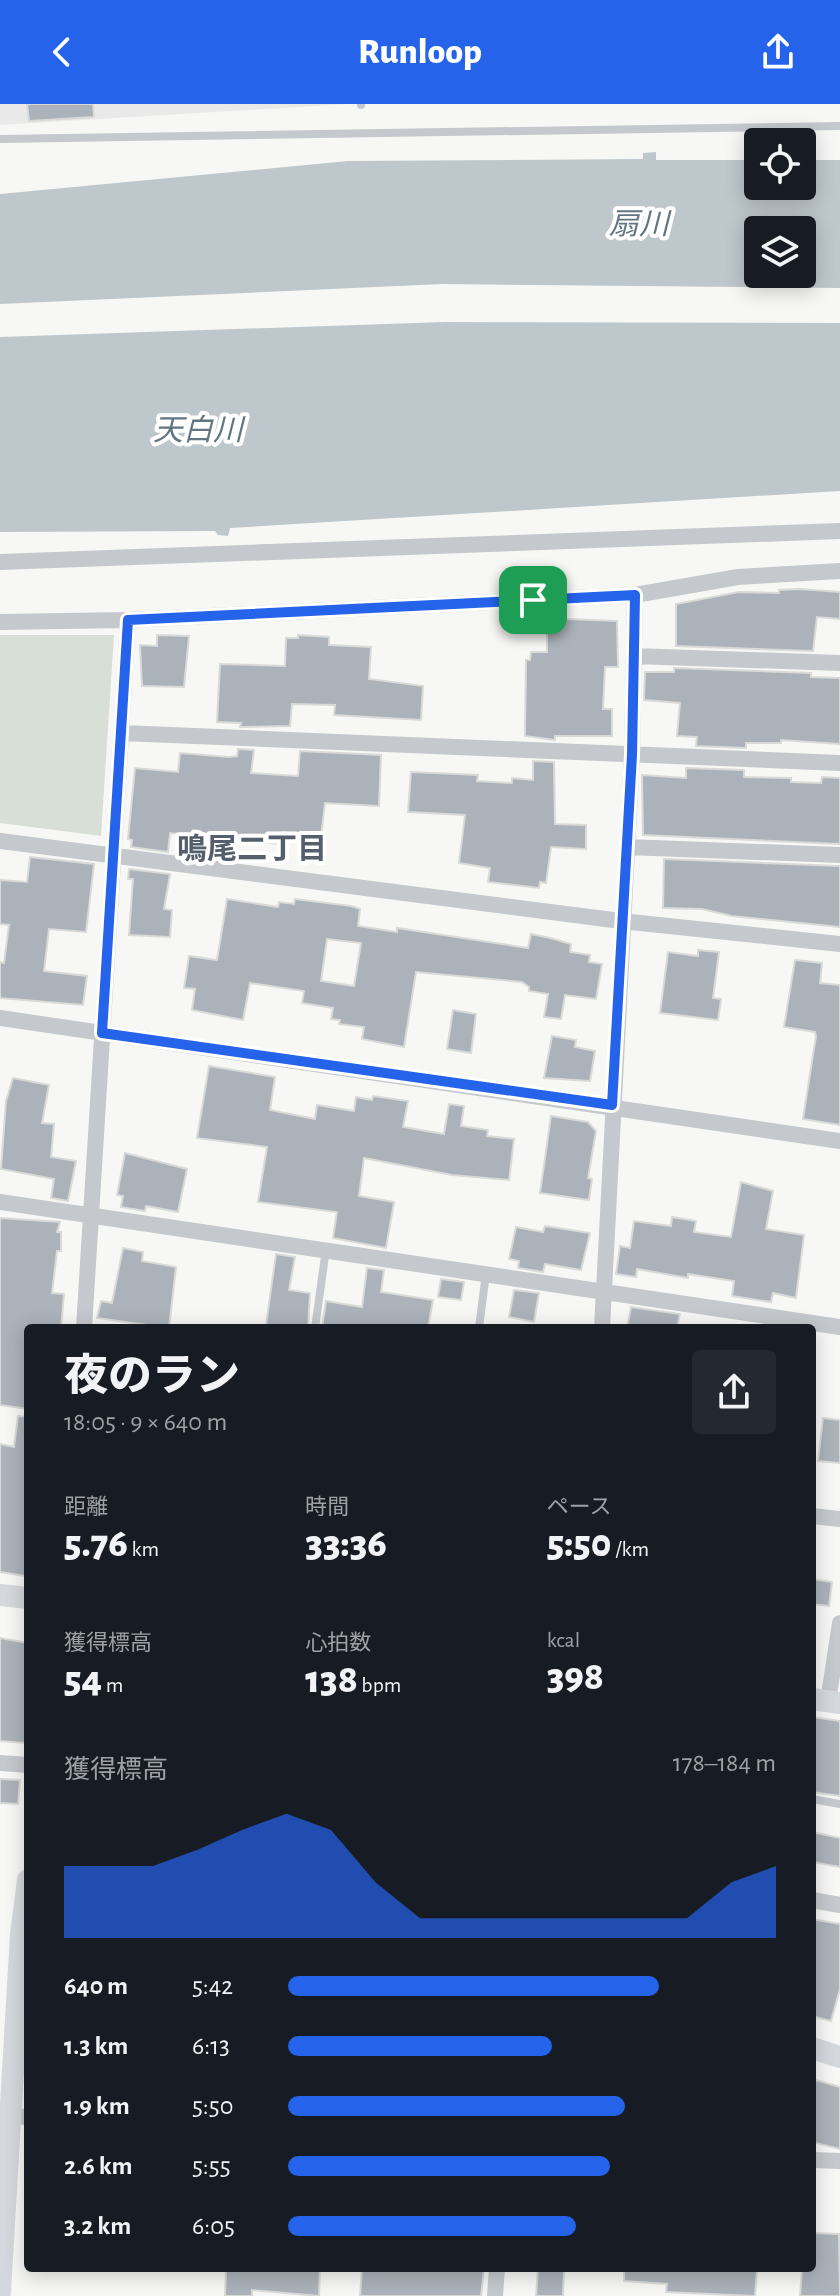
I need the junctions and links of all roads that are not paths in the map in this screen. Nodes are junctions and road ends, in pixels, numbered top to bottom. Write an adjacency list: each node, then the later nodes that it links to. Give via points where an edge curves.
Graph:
1 (840, 126): 2 (lane)
2 (0, 139)
3 (840, 531): 4 (street)
4 (0, 562)
5 (840, 571): 6 (street, via 738,577)
6 (635, 595): 7 (street); 9 (street)
7 (128, 620): 8 (street); 11 (street)
8 (0, 622)
9 (634, 656): 10 (street); 12 (street)
10 (840, 663)
11 (122, 733): 12 (street); 17 (street)
12 (632, 755): 13 (street); 15 (street)
13 (840, 763)
14 (0, 841): 17 (street)
15 (627, 847): 16 (street); 18 (street)
16 (840, 855)
17 (116, 856): 18 (street); 21 (street)
18 (621, 921): 19 (street); 22 (street)
19 (840, 944)
20 (0, 1018): 21 (street)
21 (102, 1033): 22 (street); 25 (street)
22 (612, 1105): 23 (street); 28 (street)
23 (840, 1141)
24 (0, 1202): 25 (street)
25 (89, 1213): 26 (street); 29 (street)
26 (326, 1248): 27 (street); 30 (lane)
27 (487, 1272): 28 (street); 31 (lane)
28 (604, 1289): 32 (street); 33 (street)
29 (84, 1324)
30 (316, 1324)
31 (480, 1324)
32 (602, 1324)
33 (840, 1327)
34 (816, 1516): 35 (street)
35 (840, 1519)
36 (0, 1595): 37 (street)
37 (24, 1598)
38 (840, 1623): 39 (street)
39 (827, 1701)
40 (0, 1763): 41 (street)
41 (24, 1765)
42 (816, 1800): 43 (lane)
43 (840, 1804)
44 (24, 1898): 47 (street)
45 (816, 1901): 46 (street)
46 (840, 1905)
47 (16, 1934): 50 (street)
48 (816, 2049): 49 (street)
49 (840, 2057)
50 (14, 2116): 54 (street)
51 (816, 2160): 52 (street)
52 (840, 2161)
53 (497, 2272): 55 (street)
54 (0, 2292)
55 (495, 2296)

